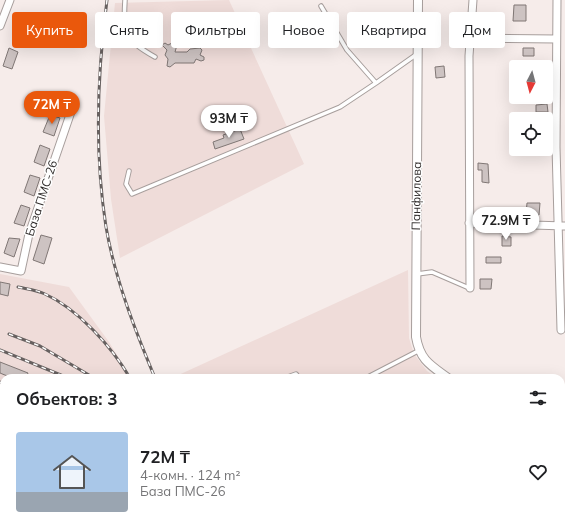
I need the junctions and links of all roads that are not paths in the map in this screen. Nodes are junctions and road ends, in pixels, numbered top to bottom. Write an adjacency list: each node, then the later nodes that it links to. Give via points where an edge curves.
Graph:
1 (10, 0): 8 (street)
2 (125, 0): 14 (lane, via 124,24 127,32 137,47)
3 (418, 0): 13 (street, Панфилова)
4 (473, 0): 7 (street)
5 (557, 0): 10 (street)
6 (322, 6): 15 (lane, via 346,50)
7 (472, 12)
8 (0, 26)
9 (505, 39): 10 (street)
10 (556, 41): 11 (street); 19 (street)
11 (565, 43)
12 (470, 48): 18 (street)
13 (418, 53): 15 (lane); 22 (street, Панфилова)
14 (155, 57)
15 (376, 84): 17 (lane, via 340,106 132,194 126,184)
16 (73, 106): 21 (street, База ПМС-26, via 29,234 21,271)
17 (129, 171)
18 (469, 223): 19 (street); 23 (street)
19 (557, 226): 20 (street); 24 (street)
20 (565, 226)
21 (0, 267)
22 (416, 274): 23 (lane, via 432,272); 25 (street, Панфилова)
23 (470, 288)
24 (563, 330)
25 (418, 351): 26 (lane); 27 (street)
26 (374, 374)
27 (442, 374)

